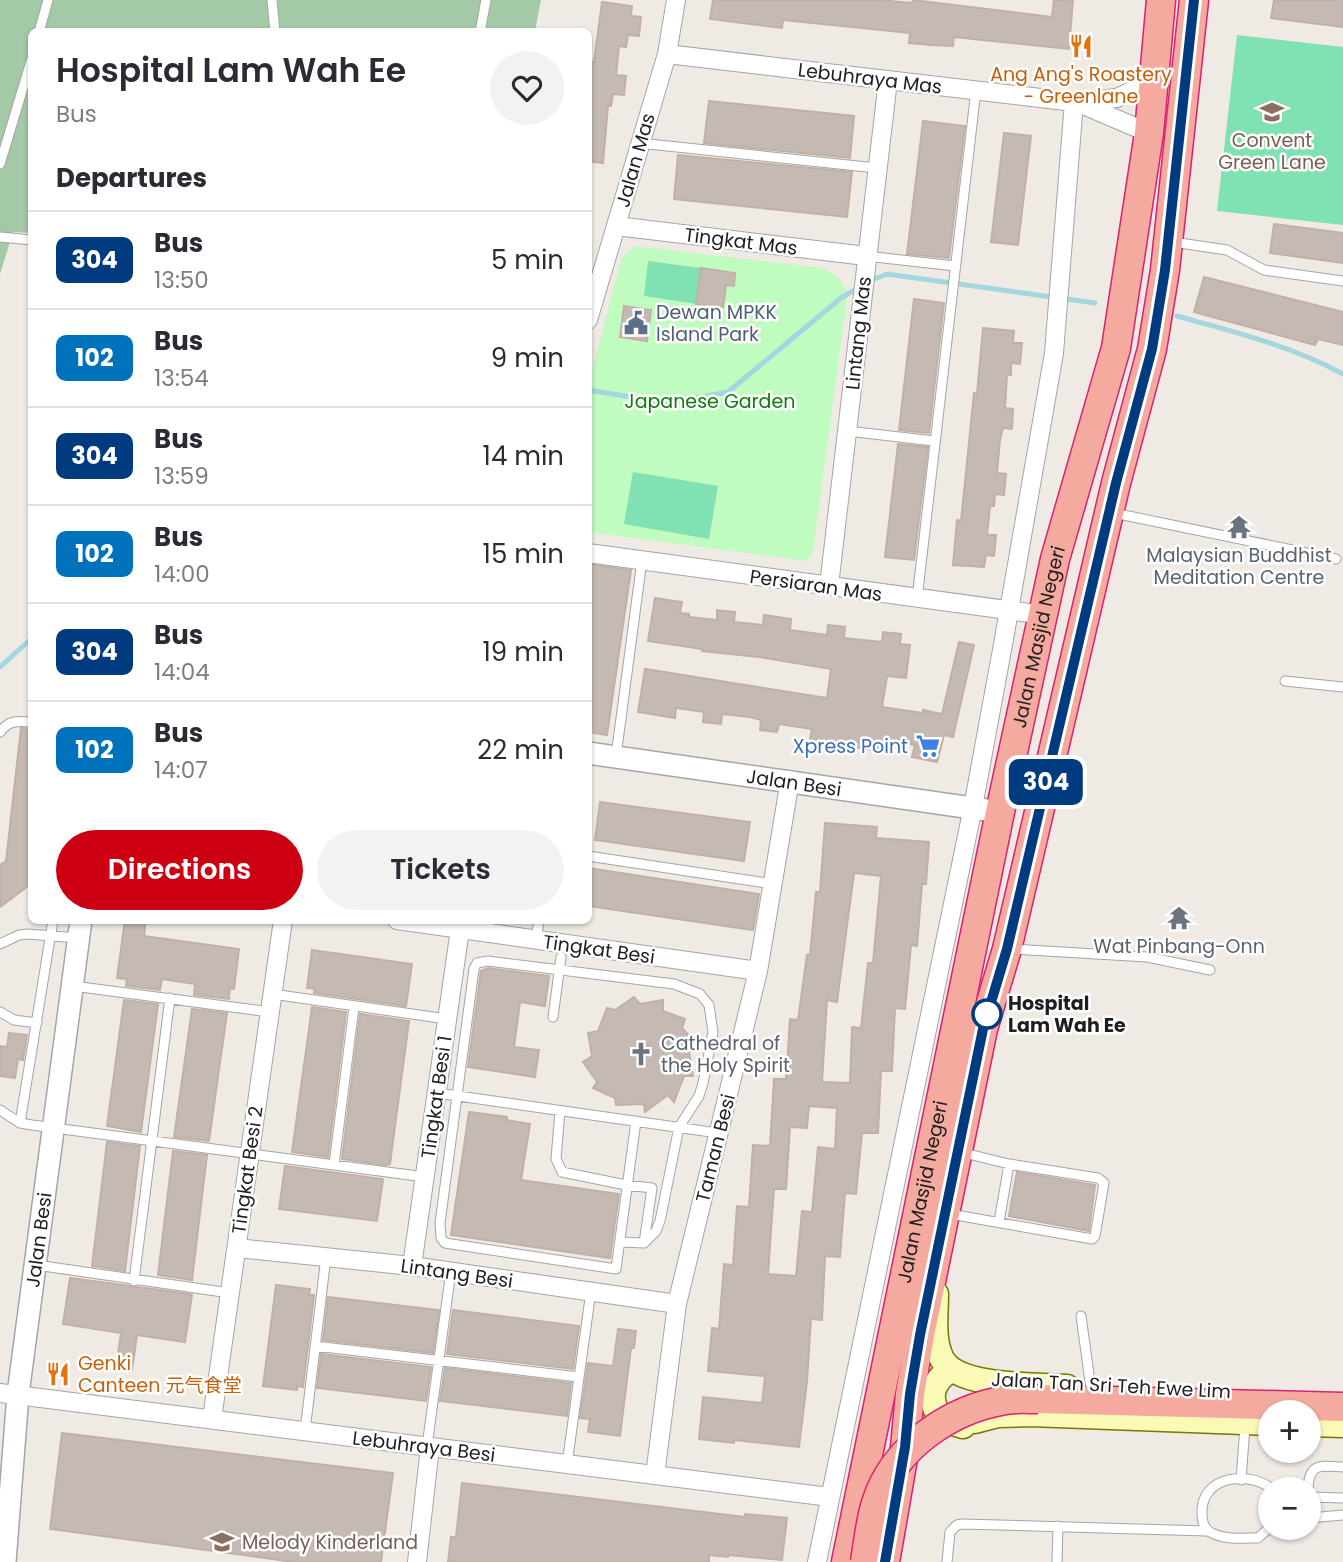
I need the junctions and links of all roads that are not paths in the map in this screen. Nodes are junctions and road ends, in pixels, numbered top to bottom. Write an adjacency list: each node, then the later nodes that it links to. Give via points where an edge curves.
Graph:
1 (48, 0): 7 (lane)
2 (272, 0): 8 (lane)
3 (486, 0): 9 (lane)
4 (676, 0): 10 (street, Jalan Mas)
5 (1161, 0): 13 (highway, Jalan Masjid Negeri)
6 (1194, 0): 23 (highway, Jalan Masjid Negeri)
7 (40, 28)
8 (275, 28)
9 (481, 28)
10 (667, 54): 12 (street, Lebuhraya Mas); 17 (street, Jalan Mas)
11 (28, 71): 18 (lane)
12 (888, 80): 14 (street, Lebuhraya Mas); 19 (street, Lintang Mas)
13 (1154, 80): 15 (street, Lebuhraya Mas, via 1117,98); 16 (highway, Jalan Masjid Negeri)
14 (975, 90): 15 (street, Lebuhraya Mas); 25 (lane)
15 (1074, 102): 16 (street, Lebuhraya Mas); 37 (street, via 1054,353)
16 (1149, 133): 38 (highway, Jalan Masjid Negeri, via 1116,348 1055,559)
17 (639, 143): 19 (lane); 20 (street, Jalan Mas)
18 (0, 163)
19 (877, 168): 24 (street, Lintang Mas)
20 (615, 226): 24 (street, Tingkat Mas); 27 (street, Jalan Mas)
21 (0, 237): 22 (lane)
22 (28, 240)
23 (1168, 242): 26 (lane, via 1227,250 1264,270); 30 (highway, Jalan Masjid Negeri, via 1152,349)
24 (866, 256): 25 (lane); 28 (street, Lintang Mas)
25 (955, 268): 29 (lane)
26 (1343, 281)
27 (592, 306)
28 (847, 431): 29 (lane); 35 (street, Lintang Mas)
29 (934, 441): 36 (lane)
30 (1109, 512): 32 (lane); 34 (highway, Jalan Masjid Negeri)
31 (592, 554): 33 (street, Persiaran Mas)
32 (1336, 559)
33 (642, 560): 35 (street, Persiaran Mas); 44 (lane)
34 (1097, 562): 46 (highway, via 1074,584 1033,766 1017,797); 58 (highway, Jalan Masjid Negeri)
35 (829, 586): 36 (street, Persiaran Mas)
36 (917, 599): 37 (street, Persiaran Mas)
37 (1009, 610): 38 (street, Persiaran Mas); 46 (street)
38 (1044, 615): 46 (highway, Jalan Masjid Negeri)
39 (1285, 681): 40 (lane)
40 (1343, 688)
41 (28, 722): 42 (lane, via 13,721)
42 (0, 732)
43 (592, 754): 44 (street, Jalan Besi)
44 (616, 757): 45 (street, Jalan Besi)
45 (790, 780): 46 (street, Jalan Besi); 48 (street, Taman Besi)
46 (987, 810): 125 (street); 136 (highway, Jalan Masjid Negeri, via 928,1172)
47 (592, 857): 48 (lane)
48 (773, 884): 62 (street, Taman Besi)
49 (52, 924): 55 (lane)
50 (282, 924): 65 (street, Tingkat Besi 2)
51 (425, 924): 54 (street, Tingkat Besi)
52 (538, 924): 56 (lane)
53 (80, 929): 55 (lane); 63 (street, Jalan Besi)
54 (460, 929): 56 (street, Tingkat Besi); 69 (street, Tingkat Besi 1)
55 (51, 936): 57 (lane, via 19,935); 70 (lane)
56 (536, 940): 62 (street, Tingkat Besi)
57 (0, 944)
58 (1007, 949): 60 (lane, via 1147,957); 81 (highway, Jalan Masjid Negeri, via 983,1029)
59 (561, 957): 61 (lane)
60 (1210, 970)
61 (559, 971): 68 (lane); 72 (lane, via 477,963); 77 (lane, via 674,984 700,994 709,1005 713,1032 703,1083)
62 (758, 971): 79 (street, Taman Besi)
63 (73, 986): 64 (lane); 78 (street, Jalan Besi)
64 (170, 998): 65 (lane); 80 (lane)
65 (271, 1003): 66 (lane); 82 (street, Tingkat Besi 2)
66 (355, 1007): 69 (lane); 84 (lane)
67 (0, 1012): 70 (lane, via 14,1020)
68 (553, 1017)
69 (447, 1019): 71 (street, Tingkat Besi 1)
70 (37, 1023): 76 (lane)
71 (438, 1093): 72 (lane); 85 (street, Tingkat Besi 1)
72 (457, 1097): 74 (lane); 89 (lane, via 440,1223 445,1243 611,1270 618,1266)
73 (0, 1110): 76 (lane)
74 (560, 1111): 75 (lane); 86 (lane, via 558,1168 566,1174)
75 (636, 1121): 77 (lane); 86 (lane)
76 (20, 1122): 78 (lane)
77 (679, 1127): 79 (lane); 90 (lane, via 660,1222)
78 (53, 1128): 80 (lane); 94 (street, Jalan Besi)
79 (718, 1133): 100 (street, Taman Besi)
80 (152, 1139): 82 (lane); 97 (lane)
81 (956, 1151): 83 (lane); 87 (highway, Jalan Masjid Negeri)
82 (249, 1153): 84 (lane); 91 (street, Tingkat Besi 2)
83 (1009, 1164): 88 (lane); 88 (lane, via 1101,1179 1095,1236)
84 (334, 1165): 85 (lane)
85 (425, 1177): 95 (street, Tingkat Besi 1)
86 (626, 1185): 89 (lane); 90 (lane, via 652,1188)
87 (945, 1213): 88 (lane); 93 (highway, Jalan Masjid Negeri)
88 (999, 1222)
89 (621, 1242): 90 (lane)
90 (643, 1243)
91 (237, 1248): 92 (street, Lintang Besi); 99 (street, Tingkat Besi 2)
92 (326, 1257): 95 (street, Lintang Besi); 102 (lane)
93 (936, 1261): 104 (main road, via 937,1342); 124 (highway, Jalan Masjid Negeri)
94 (36, 1265): 97 (lane); 107 (street, Jalan Besi)
95 (412, 1266): 96 (street, Lintang Besi)
96 (451, 1271): 98 (street, Lintang Besi); 103 (lane)
97 (134, 1280): 99 (lane)
98 (591, 1291): 100 (street, Lintang Besi); 105 (lane)
99 (230, 1293): 110 (street, Tingkat Besi 2)
100 (677, 1304): 120 (street, Taman Besi)
101 (1081, 1316): 106 (lane)
102 (315, 1346): 103 (lane); 116 (lane)
103 (439, 1360): 105 (lane); 117 (lane)
104 (950, 1370): 106 (main road, Jalan Tan Sri Teh Ewe Lim, via 997,1382); 115 (main road, via 935,1383 933,1403 943,1420)
105 (579, 1377): 118 (lane)
106 (1091, 1389): 108 (main road, Jalan Tan Sri Teh Ewe Lim)
107 (9, 1394): 110 (street, Lebuhraya Besi); 133 (street, Jalan Besi)
108 (1343, 1395)
109 (1343, 1407): 137 (highway, bridge, via 1038,1399 988,1404 945,1423 898,1461 876,1501)
110 (212, 1419): 116 (street, Lebuhraya Besi)
111 (1245, 1422): 112 (main road, Jalan Tan Sri Teh Ewe Lim); 115 (main road, Jalan Tan Sri Teh Ewe Lim, via 1031,1413 999,1415); 122 (lane)
112 (1258, 1423)
113 (1321, 1424): 114 (main road)
114 (1343, 1425)
115 (962, 1426): 124 (main road, Jalan Tan Sri Teh Ewe Lim, via 920,1455)
116 (305, 1431): 117 (street, Lebuhraya Besi)
117 (429, 1446): 118 (street, Lebuhraya Besi); 134 (street)
118 (567, 1464): 120 (street, Lebuhraya Besi)
119 (1343, 1467): 121 (lane, via 1322,1466 1312,1470)
120 (655, 1475): 125 (street, Lebuhraya Besi)
121 (1310, 1477)
122 (1241, 1480): 123 (lane); 131 (lane, via 1224,1480 1206,1492 1202,1523)
123 (1258, 1482)
124 (898, 1485): 138 (highway, Jalan Masjid Negeri)
125 (830, 1497): 135 (street)
126 (1321, 1497): 127 (lane)
127 (1343, 1498)
128 (1343, 1515): 129 (lane)
129 (1321, 1517)
130 (1058, 1526): 131 (lane); 139 (lane, via 957,1525 950,1532); 140 (lane)
131 (1207, 1531): 132 (lane, via 1222,1537)
132 (1258, 1538)
133 (5, 1562)
134 (417, 1562)
135 (817, 1562)
136 (846, 1562)
137 (865, 1562)
138 (886, 1562)
139 (947, 1562)
140 (1057, 1562)

